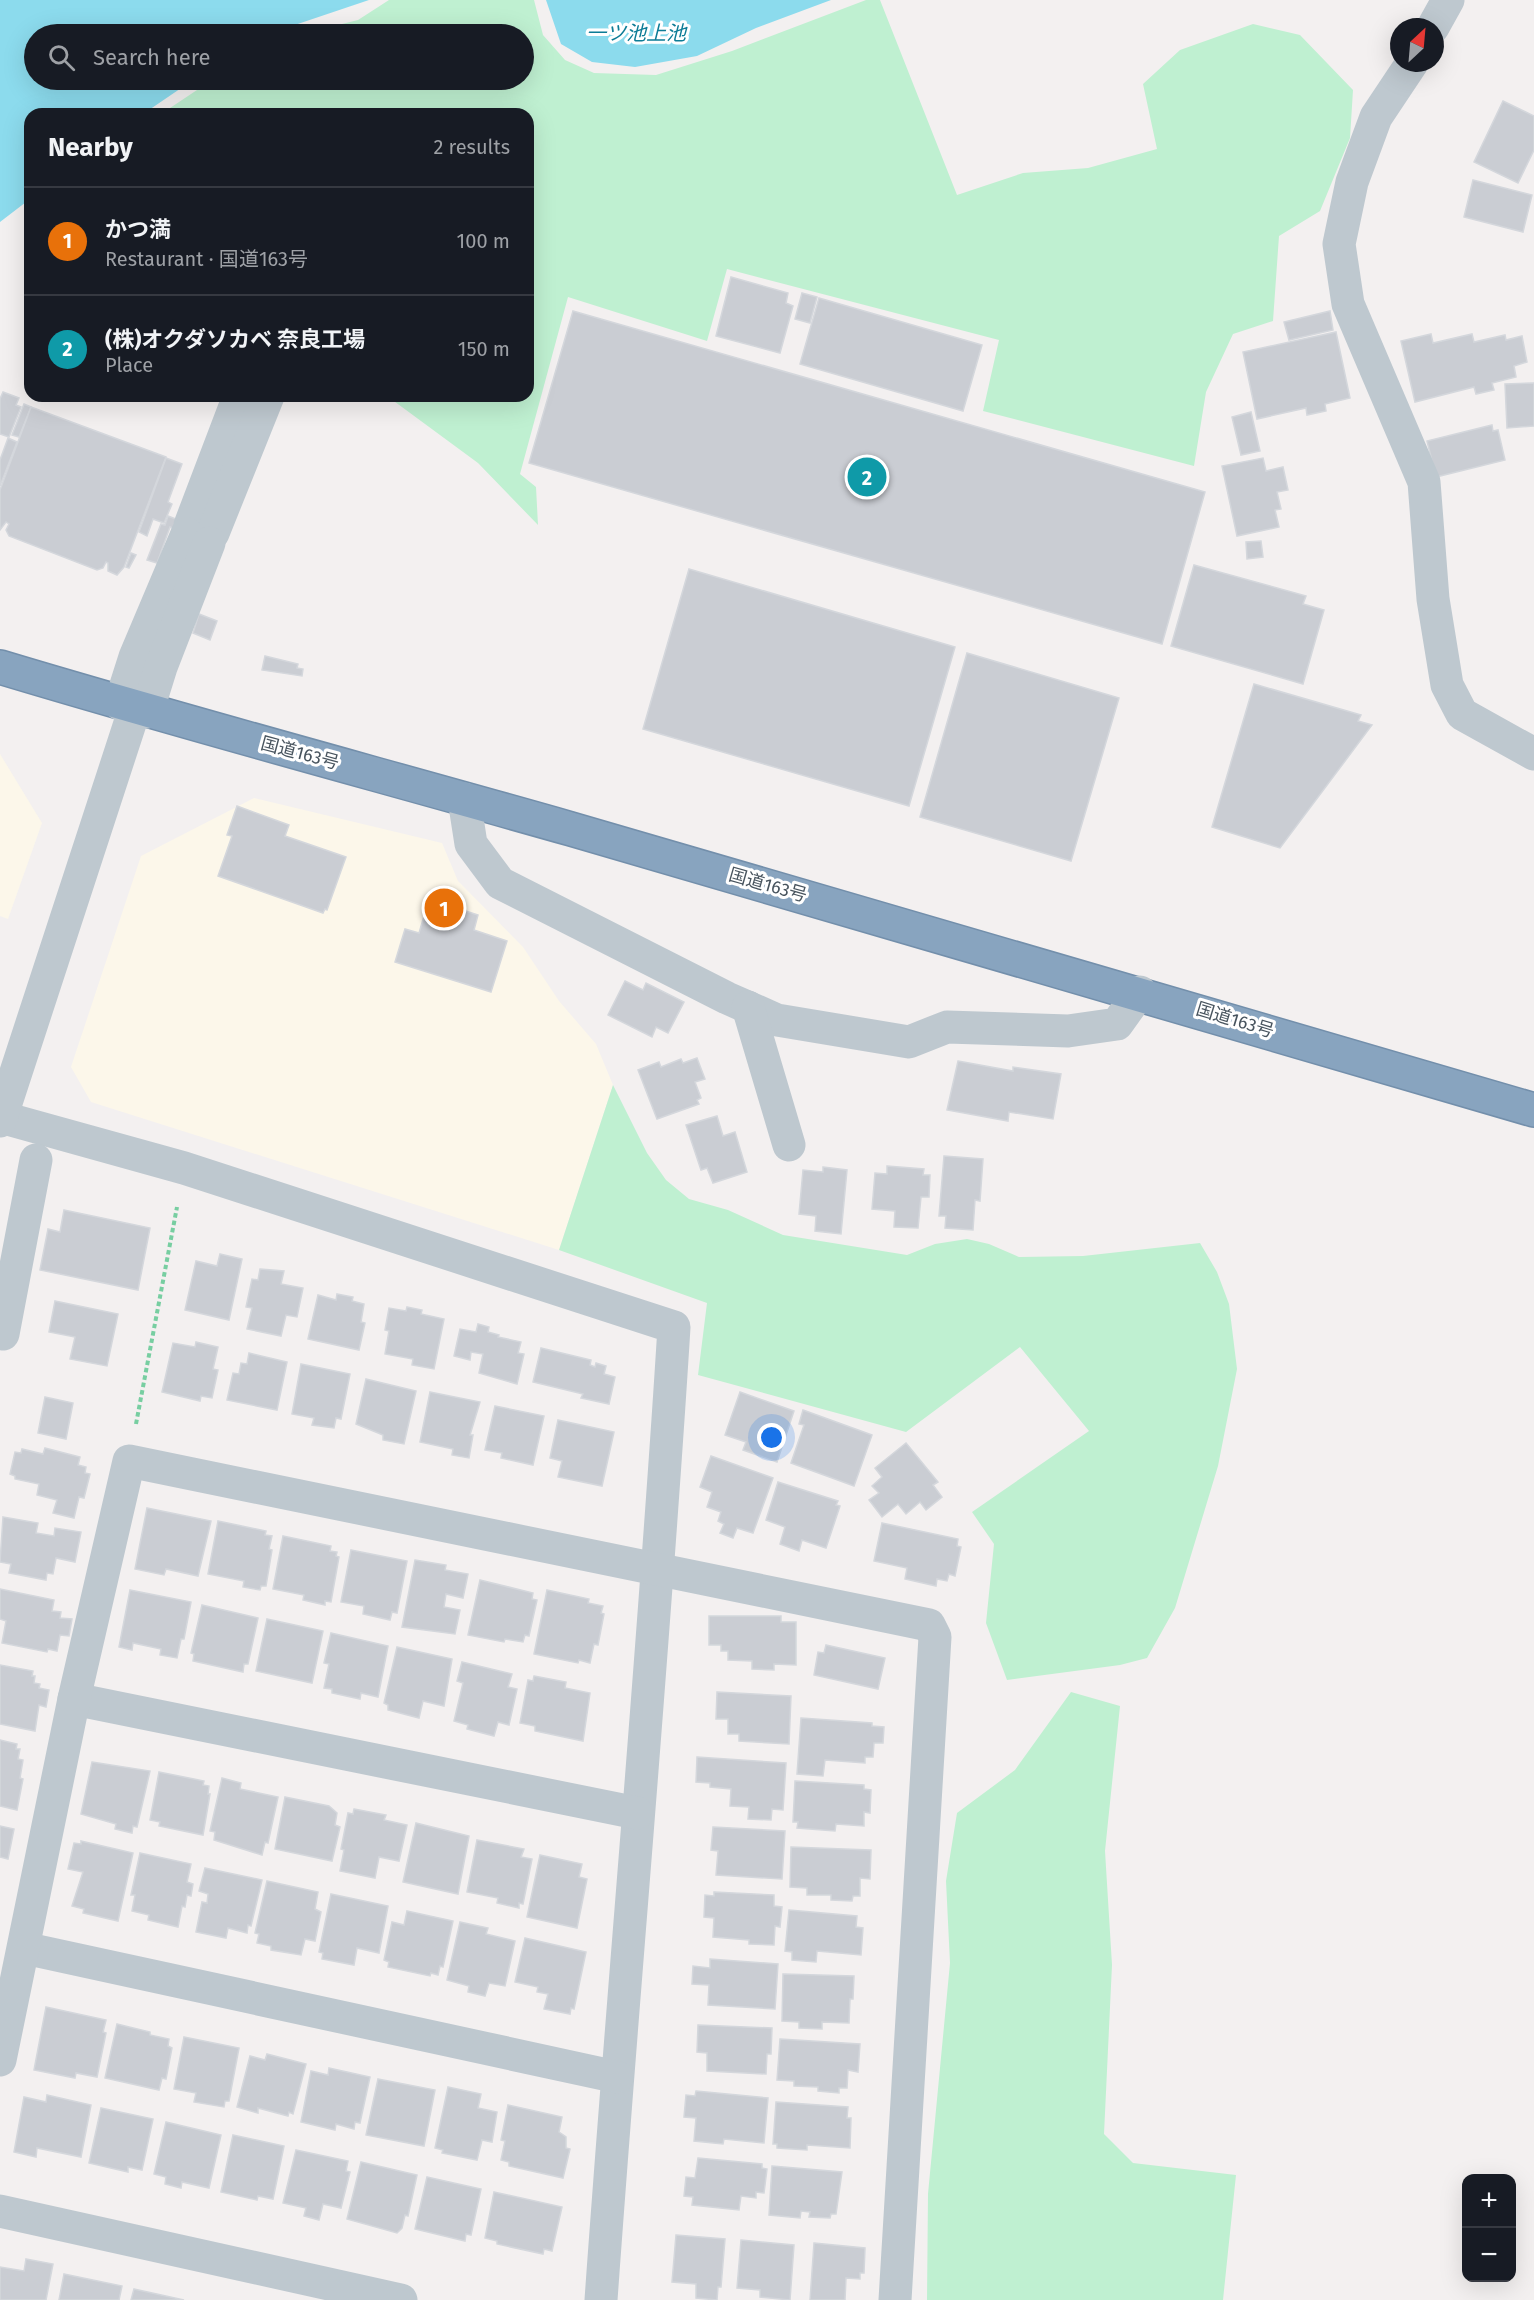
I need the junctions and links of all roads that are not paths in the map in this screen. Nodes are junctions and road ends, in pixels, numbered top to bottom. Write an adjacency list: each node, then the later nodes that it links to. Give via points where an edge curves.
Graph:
1 (1448, 0): 2 (street)
2 (1438, 18)
3 (1406, 72): 9 (street, via 1376,117 1352,182 1339,244 1348,304 1424,482 1433,599 1447,685 1462,714)
4 (237, 402): 6 (street)
5 (265, 402): 6 (street)
6 (200, 534): 8 (street, via 161,667)
7 (0, 667): 8 (highway, 国道163号)
8 (134, 708): 10 (highway, 国道163号); 14 (street)
9 (1534, 754)
10 (464, 799): 11 (highway, 国道163号); 12 (street, via 471,844 500,883)
11 (1140, 992): 12 (street, via 1117,1024 1068,1031 947,1027 909,1042 777,1020); 13 (highway, 国道163号)
12 (748, 1007): 15 (street)
13 (1534, 1110)
14 (1, 1118): 18 (street, via 184,1168 674,1328)
15 (789, 1145)
16 (36, 1160): 17 (street)
17 (3, 1334)
18 (660, 1568): 19 (street, via 129,1461); 20 (street); 27 (street, via 929,1625 935,1637)
19 (74, 1699): 20 (street); 21 (street)
20 (637, 1813): 23 (street)
21 (24, 1948): 22 (street); 23 (street)
22 (0, 2060)
23 (617, 2077): 26 (street)
24 (0, 2211): 25 (street)
25 (401, 2300)
26 (600, 2300)
27 (895, 2300)

